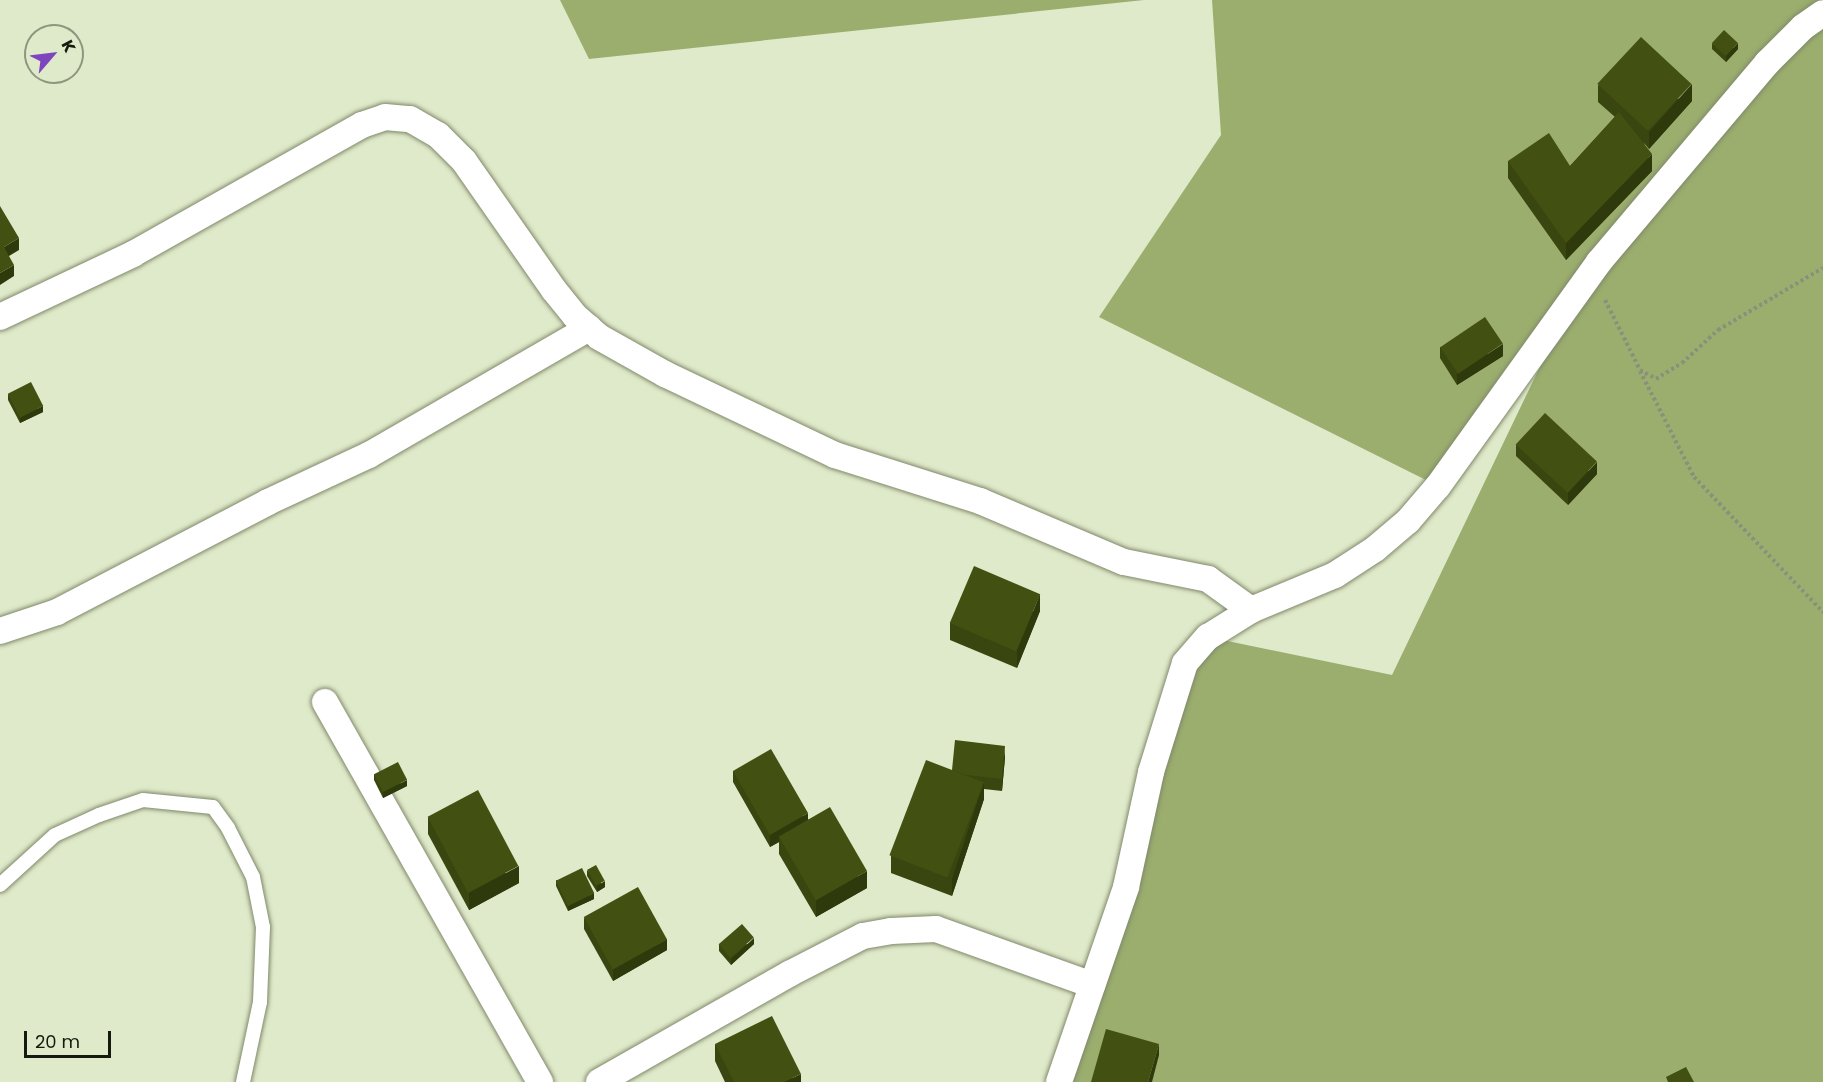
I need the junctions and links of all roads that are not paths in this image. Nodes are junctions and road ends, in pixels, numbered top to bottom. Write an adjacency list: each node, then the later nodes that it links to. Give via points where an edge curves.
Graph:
1 (1823, 14): 4 (street, via 1803,27 1767,63 1590,274 1438,486 1408,521 1376,549 1335,575)
2 (0, 317): 3 (street, via 133,254 362,124 385,117 410,119 438,135 464,160 554,290)
3 (589, 328): 4 (street, via 665,374 836,455 980,501 1124,562 1208,579); 5 (street, via 369,455 268,502 57,612)
4 (1251, 610): 8 (street, via 1208,637 1185,663 1151,772 1126,886)
5 (0, 631)
6 (325, 702): 10 (street)
7 (0, 885): 9 (lane, via 55,835 99,815 143,800 213,807 253,877 263,927 260,1002)
8 (1092, 985): 11 (street, via 936,929 863,936); 12 (street)
9 (243, 1082)
10 (540, 1082)
11 (599, 1082)
12 (1059, 1082)

